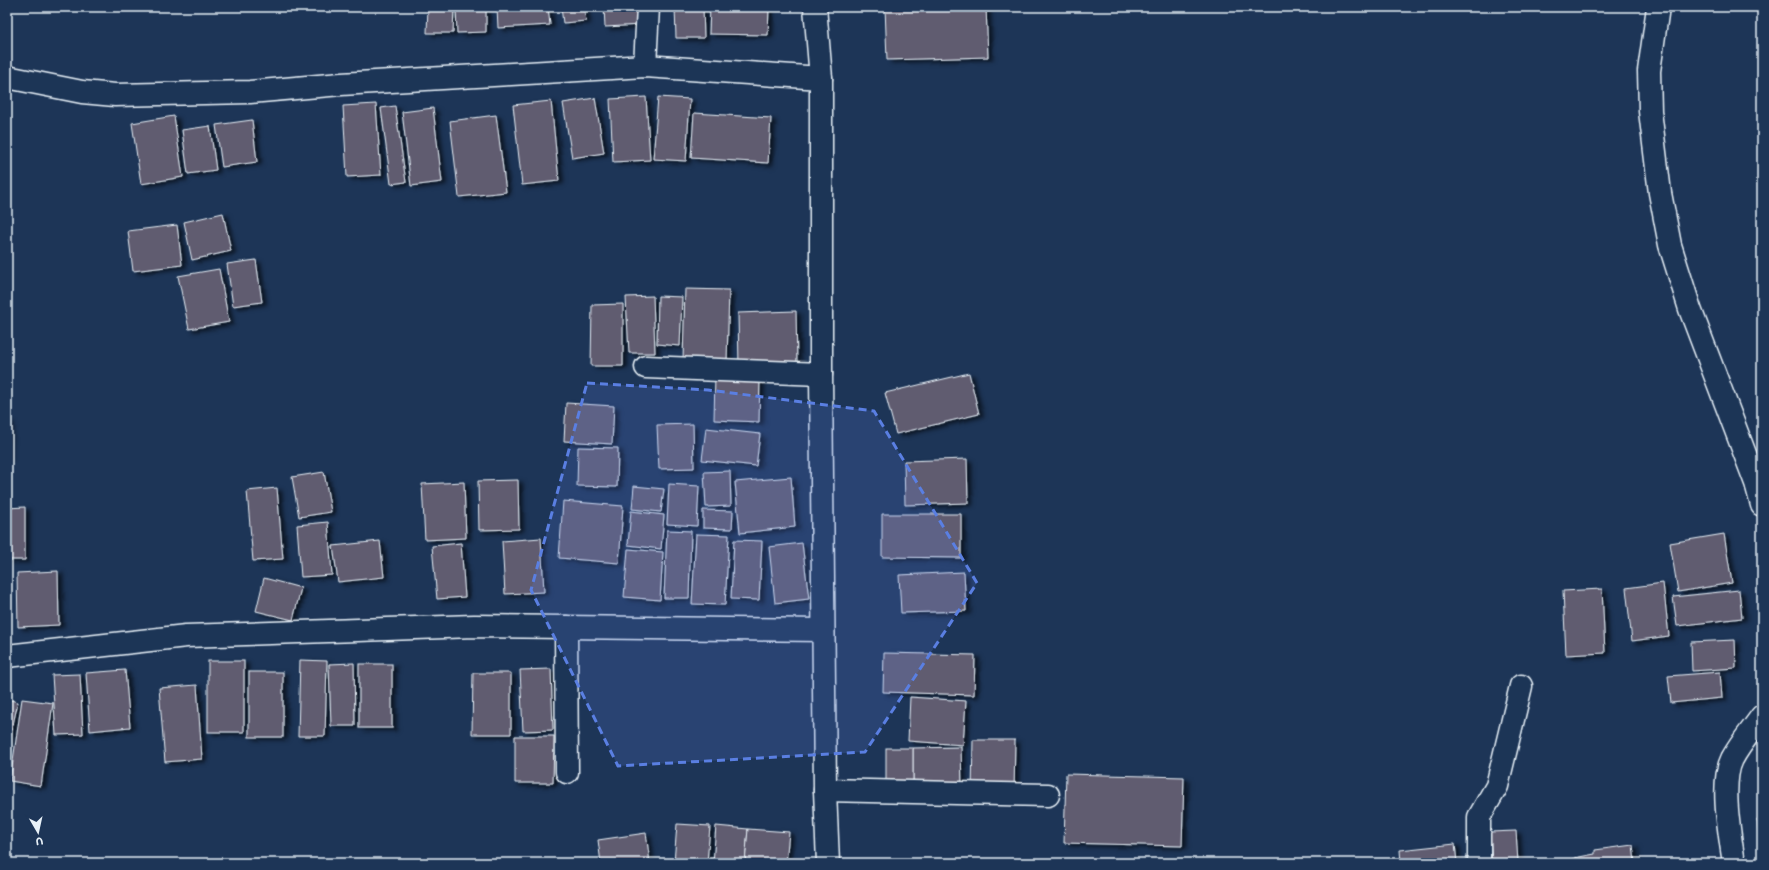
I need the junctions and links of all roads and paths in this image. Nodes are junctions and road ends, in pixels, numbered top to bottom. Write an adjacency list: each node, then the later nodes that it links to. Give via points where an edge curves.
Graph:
1 (648, 7): 4 (street)
2 (815, 7): 6 (street)
3 (1658, 7): 9 (street, via 1649,71 1650,111 1667,231 1690,309)
4 (645, 66): 5 (street, via 340,84 250,92 115,95 82,92); 6 (street)
5 (7, 77)
6 (821, 78): 8 (street)
7 (646, 367): 8 (street)
8 (821, 374): 11 (street)
9 (1762, 505)
10 (566, 627): 11 (street); 12 (street, via 474,626 186,636); 15 (street)
11 (823, 630): 16 (street)
12 (7, 656)
13 (1521, 686): 19 (street, via 1497,786 1479,817)
14 (1762, 716): 20 (street, via 1732,760 1727,779)
15 (567, 772)
16 (825, 790): 17 (street); 18 (street)
17 (1048, 795)
18 (828, 863)
19 (1480, 863)
20 (1734, 863)

